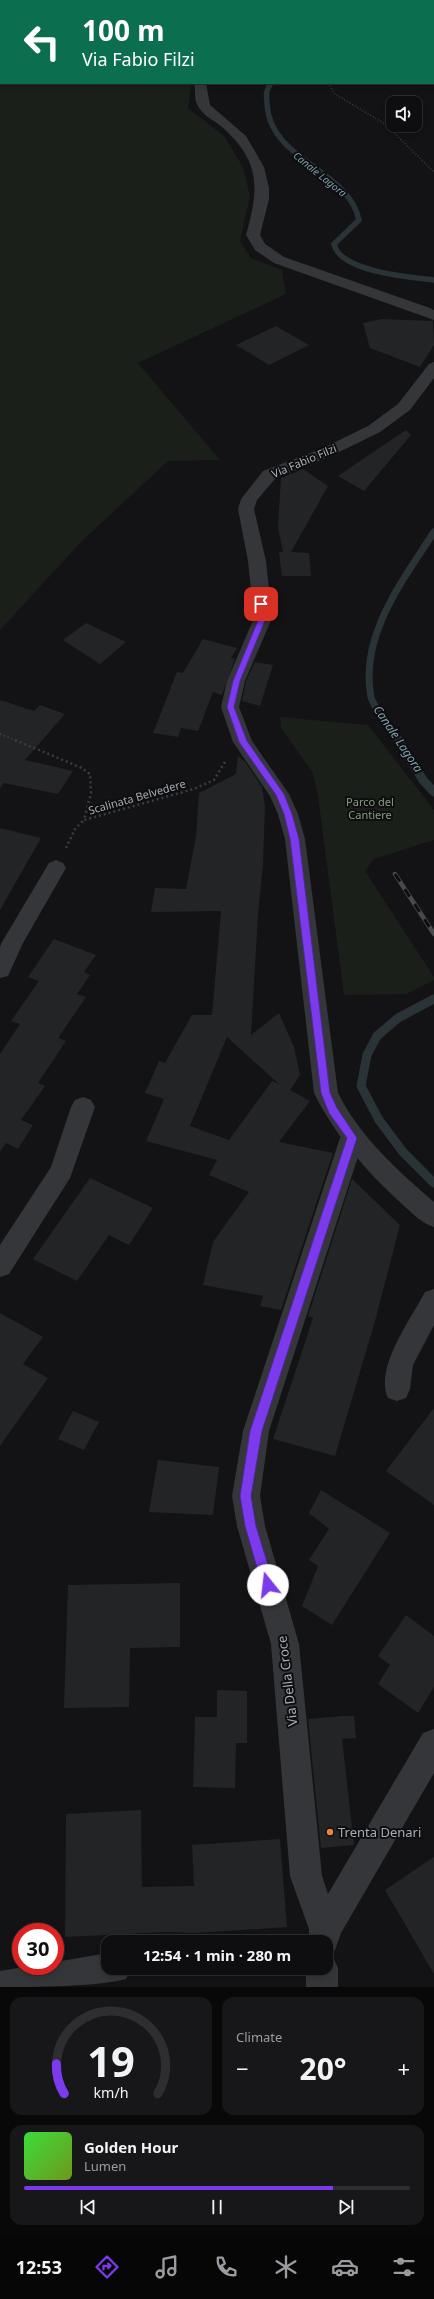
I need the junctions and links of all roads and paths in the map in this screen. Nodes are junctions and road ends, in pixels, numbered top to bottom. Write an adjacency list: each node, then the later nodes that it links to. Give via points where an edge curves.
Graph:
1 (200, 84): 4 (street, via 204,93 202,103 243,140 257,161 262,198 253,235 260,247 279,260)
2 (329, 84): 3 (path, via 334,94 385,124)
3 (434, 172)
4 (434, 316)
5 (434, 367): 13 (street, Via Fabio Filzi, via 398,412 374,429 269,476 252,493 246,509 257,561 262,618 236,681 230,707 243,742 279,794 288,814 294,839 326,1093 333,1110)
6 (0, 734): 8 (path, Scalinata Belvedere, via 82,768 90,774 91,793)
7 (228, 756): 8 (path, Scalinata Belvedere, via 214,780 194,789)
8 (84, 820): 9 (path, via 75,829)
9 (56, 868): 10 (street)
10 (6, 941): 11 (street)
11 (0, 970)
12 (83, 1107): 15 (street, via 62,1171)
13 (352, 1138): 14 (street, Via Fabio Filzi, via 402,1189); 19 (street, Via Della Croce, via 256,1431 246,1496 250,1526 285,1644 306,1876)
14 (434, 1217)
15 (0, 1266)
16 (434, 1300): 17 (street, via 400,1364)
17 (397, 1389)
18 (434, 1744): 20 (street)
19 (324, 1935)
20 (325, 1935)
21 (101, 1970): 23 (street)
22 (322, 1975): 24 (street)
23 (0, 1987)
24 (322, 1987)

